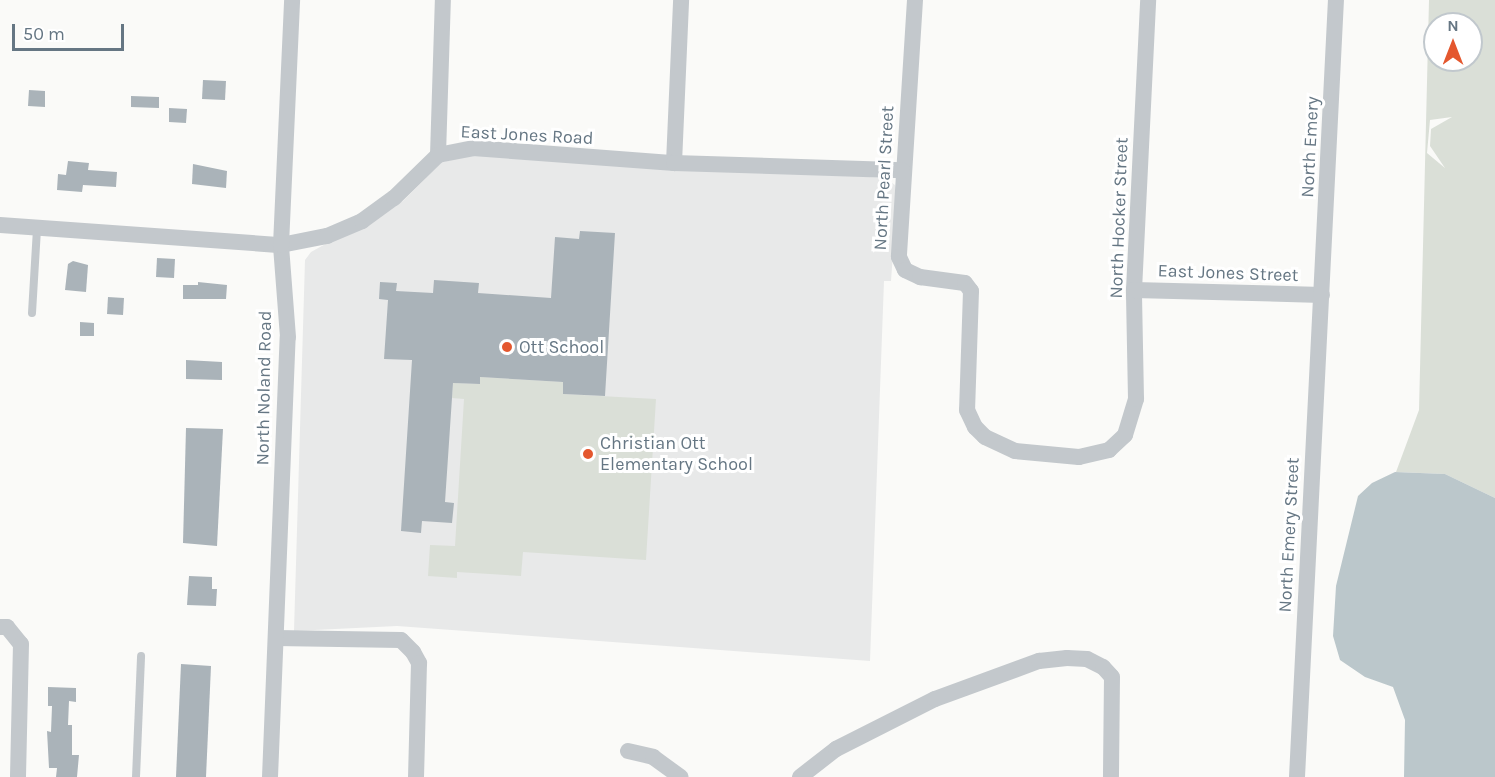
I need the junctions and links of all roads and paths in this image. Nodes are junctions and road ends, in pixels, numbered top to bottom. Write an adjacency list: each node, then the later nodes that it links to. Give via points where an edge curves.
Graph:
1 (292, 0): 12 (street, North Noland Road)
2 (443, 0): 7 (street)
3 (681, 0): 8 (street)
4 (915, 0): 9 (street, North Pearl Street)
5 (1148, 0): 13 (street, North Hocker Street)
6 (1336, 0): 14 (street, North Emery)
7 (438, 155): 8 (street, East Jones Road, via 473,148); 12 (street, East Jones Road, via 394,198 362,220 327,236)
8 (674, 164): 9 (street, East Jones Road)
9 (902, 170): 16 (street, North Pearl Street, via 899,257 905,270 920,277 965,283 971,291 967,410 975,427 985,437 1015,451 1047,456 1079,457 1109,450)
10 (0, 225): 11 (street, East Jones Road)
11 (37, 228): 12 (street, East Jones Road); 15 (lane)
12 (281, 245): 18 (street, North Noland Road, via 288,337)
13 (1134, 290): 14 (street, East Jones Street); 16 (street, North Hocker Street, via 1136,399)
14 (1322, 296): 28 (street, North Emery Street)
15 (32, 313)
16 (1125, 435)
17 (0, 627): 21 (street, via 7,627 21,644)
18 (276, 638): 23 (street, North Noland Road); 24 (street, via 401,639 419,663)
19 (141, 656): 22 (lane)
20 (628, 751): 25 (street, via 652,757)
21 (18, 777)
22 (136, 777)
23 (270, 777)
24 (416, 777)
25 (681, 777)
26 (800, 777): 27 (street, via 836,749 883,724 976,684 1039,661 1087,659 1112,677)
27 (1111, 777)
28 (1297, 777)

